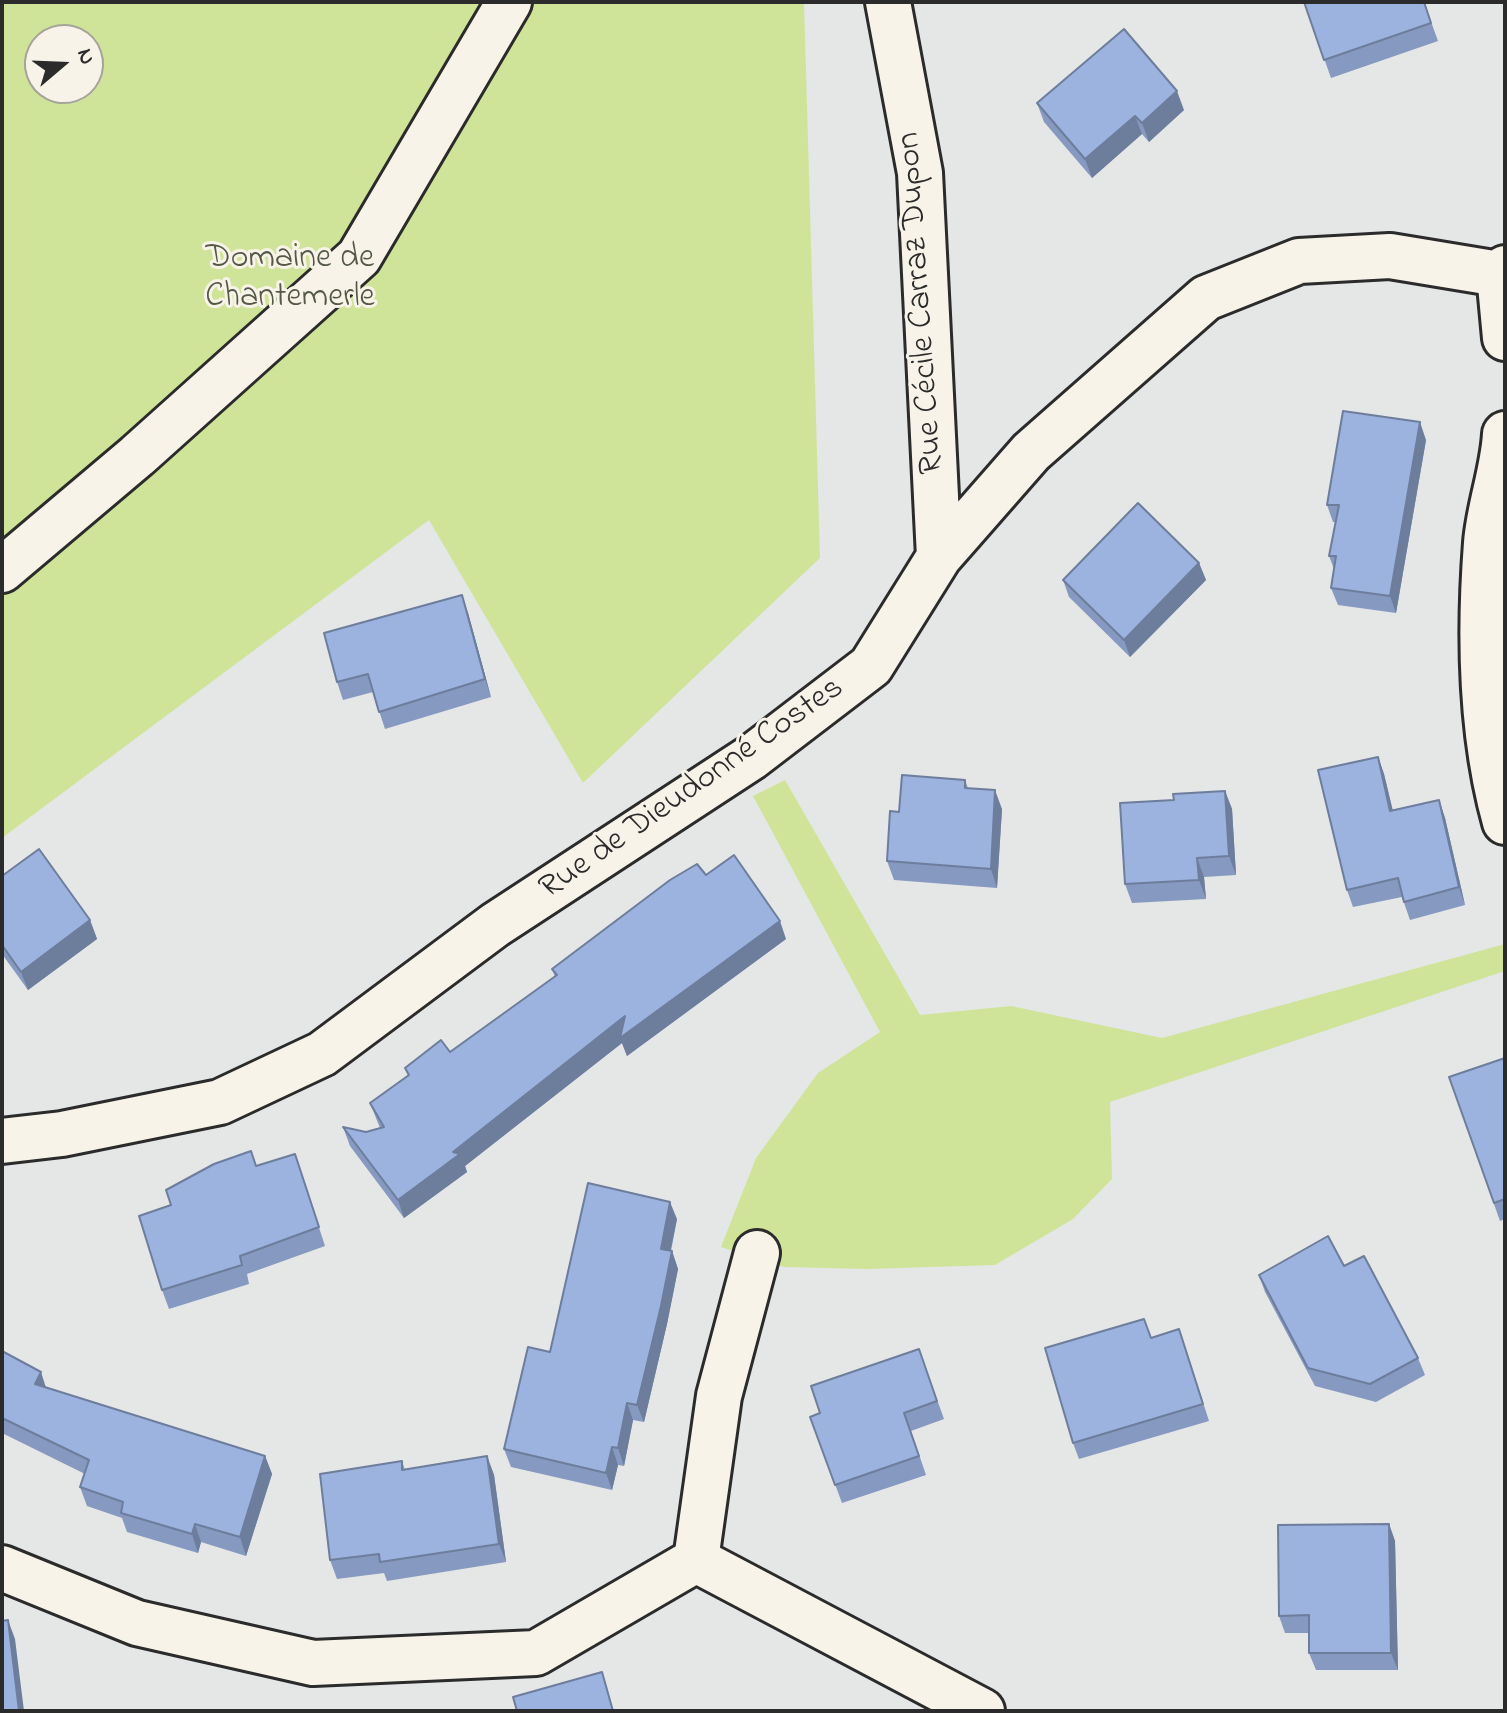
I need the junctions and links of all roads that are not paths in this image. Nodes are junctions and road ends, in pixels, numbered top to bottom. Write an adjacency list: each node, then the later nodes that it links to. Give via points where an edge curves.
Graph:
1 (509, 2): 7 (street, via 359,257)
2 (888, 2): 6 (street, Rue Cécile Carraz Dupon, via 920,173)
3 (1502, 271): 4 (street); 6 (street, Rue de Dieudonné Costes, via 1390,256 1299,261 1206,298 1031,452)
4 (1505, 338)
5 (1505, 434): 8 (street, via 1487,541 1484,637 1486,727)
6 (939, 557): 9 (street, Rue de Dieudonné Costes, via 871,666 752,757 495,925 322,1054 220,1102)
7 (2, 570)
8 (1505, 822)
9 (2, 1141)
10 (757, 1253): 11 (street, via 719,1396)
11 (696, 1560): 12 (street, via 536,1653 313,1663 137,1623); 13 (street)
12 (2, 1568)
13 (982, 1711)

